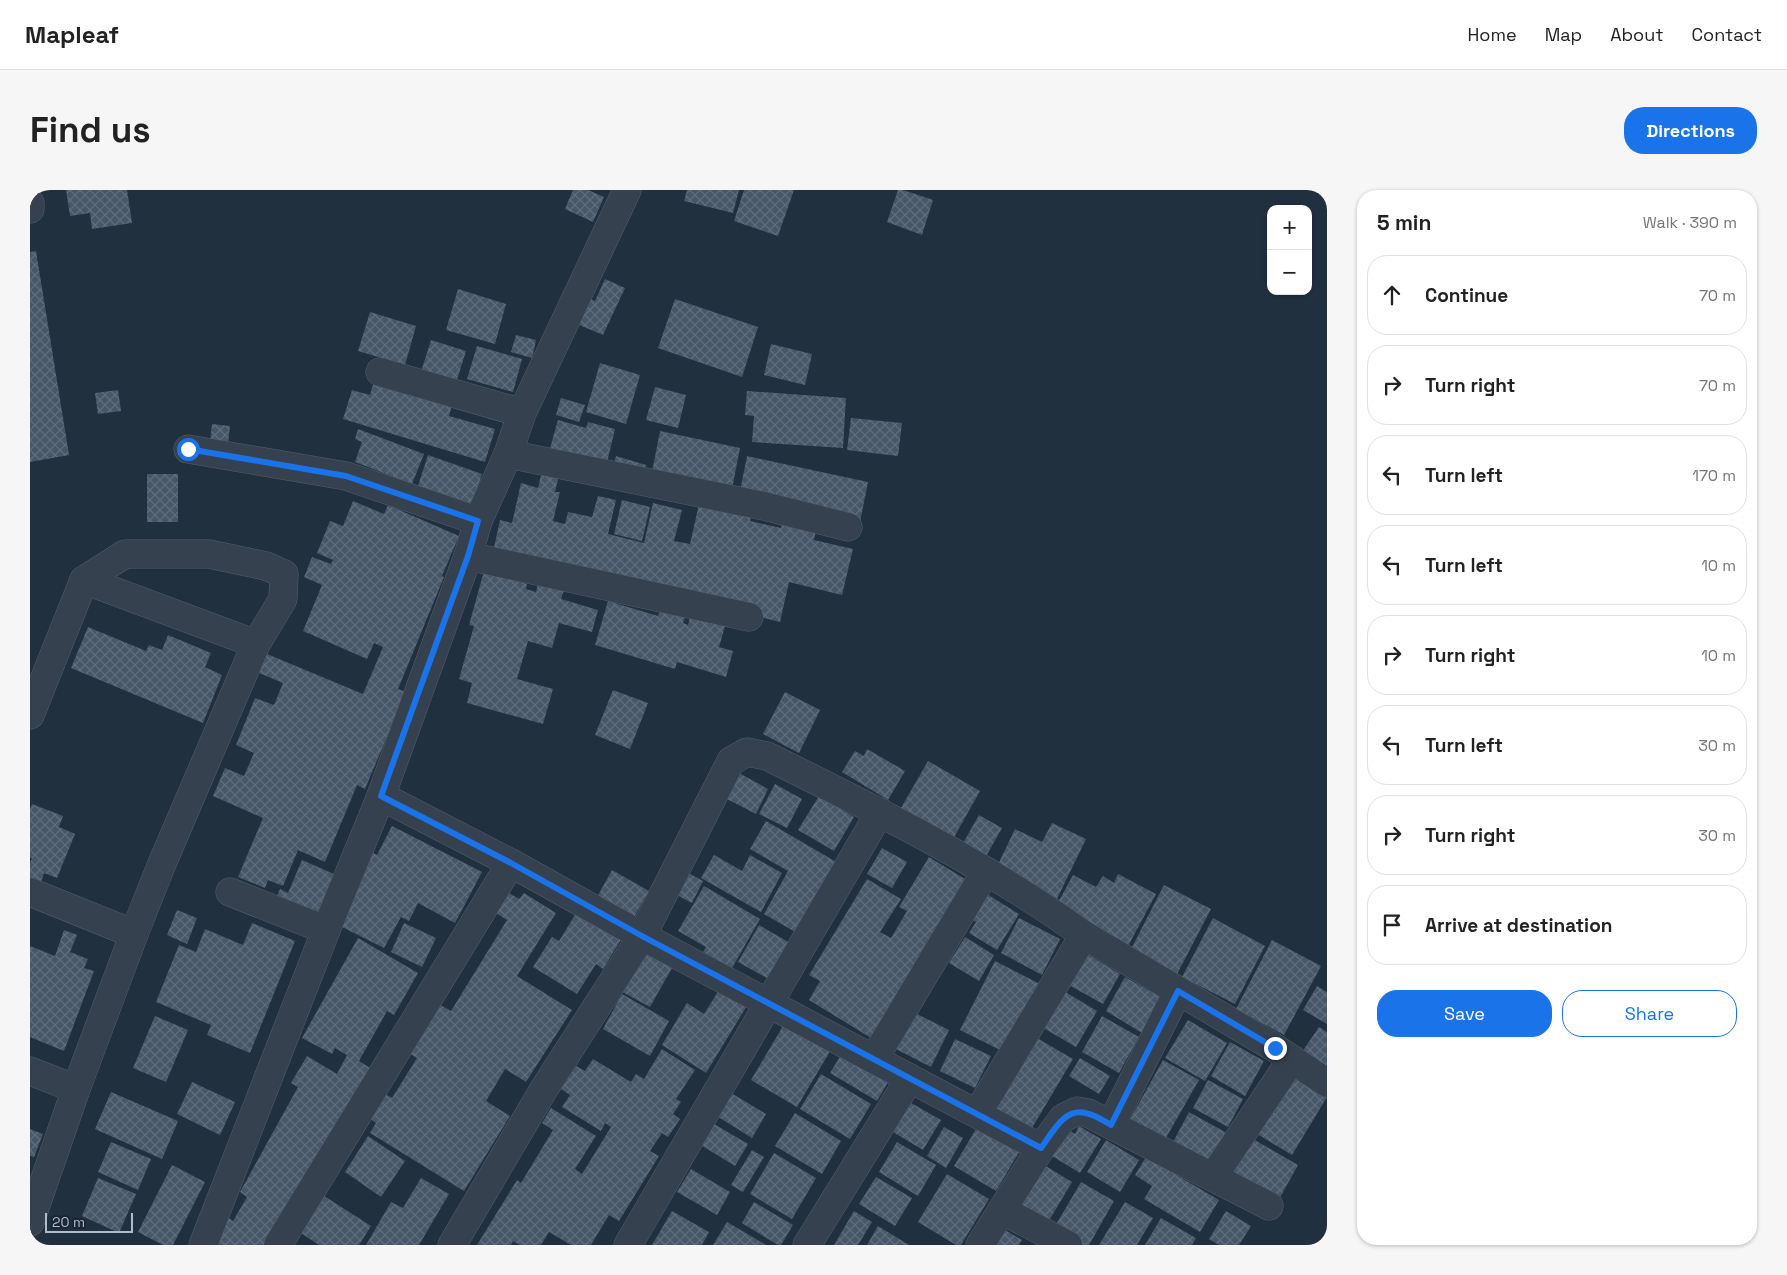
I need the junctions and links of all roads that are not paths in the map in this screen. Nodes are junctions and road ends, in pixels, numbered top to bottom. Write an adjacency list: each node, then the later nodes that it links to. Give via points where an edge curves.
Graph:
1 (627, 190): 5 (street)
2 (30, 203): 3 (street)
3 (30, 209)
4 (380, 372): 5 (street)
5 (522, 413): 7 (street)
6 (188, 449): 8 (street, via 346,476)
7 (508, 454): 8 (street); 9 (street, via 764,506)
8 (478, 521): 10 (street)
9 (848, 527)
10 (468, 556): 12 (street); 15 (street)
11 (84, 580): 13 (street); 13 (street, via 125,554 209,554 266,566 284,574 283,598); 14 (street)
12 (749, 617)
13 (256, 644): 22 (street)
14 (30, 715)
15 (381, 796): 17 (street); 21 (street)
16 (880, 812): 18 (street); 23 (street, via 767,756 747,752 732,761); 26 (street)
17 (511, 863): 23 (street); 41 (street)
18 (986, 871): 24 (street); 27 (street)
19 (30, 892): 22 (street)
20 (230, 892): 21 (street)
21 (326, 930): 40 (street)
22 (134, 934): 32 (street)
23 (642, 936): 26 (street); 42 (street, via 544,1089)
24 (1084, 936): 25 (street); 33 (street)
25 (1178, 991): 28 (street); 34 (street)
26 (769, 1003): 27 (street); 43 (street)
27 (874, 1059): 30 (street)
28 (1292, 1059): 31 (street); 36 (street)
29 (30, 1071): 32 (street)
30 (910, 1078): 33 (street); 44 (street)
31 (1327, 1083)
32 (76, 1089): 39 (street)
33 (978, 1114): 35 (street)
34 (1111, 1125): 35 (street, via 1077,1111 1063,1118); 36 (street)
35 (1041, 1148): 38 (street)
36 (1214, 1177): 37 (street)
37 (1268, 1206)
38 (1002, 1210): 45 (street); 46 (street)
39 (30, 1222)
40 (203, 1245)
41 (278, 1245)
42 (452, 1245)
43 (628, 1245)
44 (807, 1245)
45 (980, 1245)
46 (1068, 1245)

